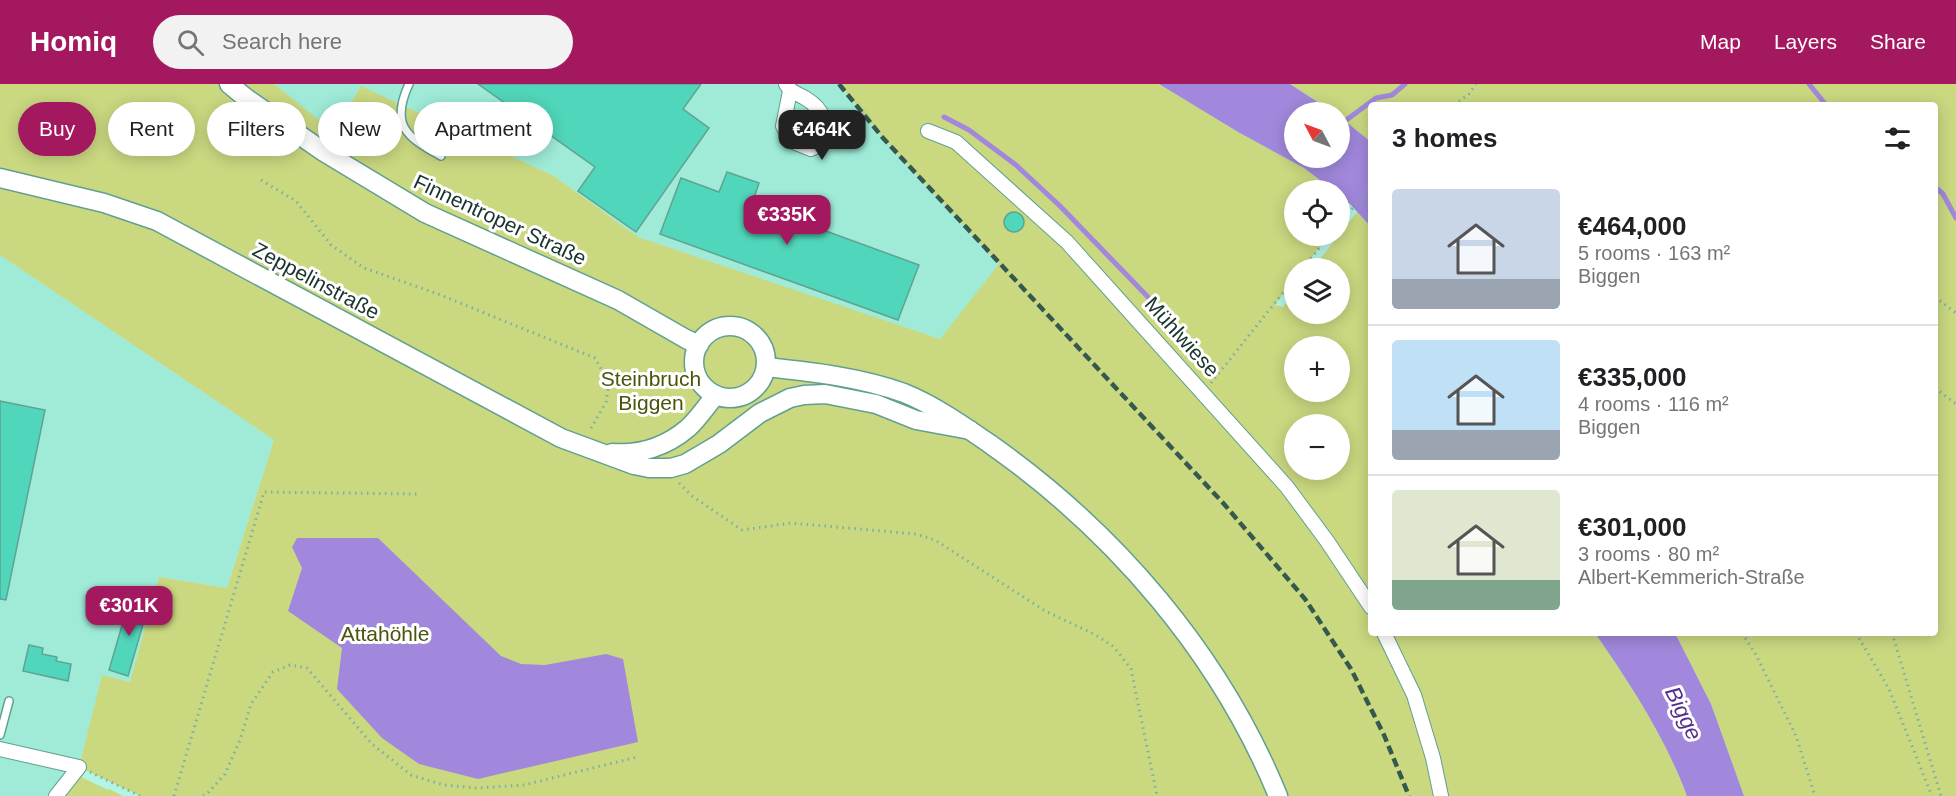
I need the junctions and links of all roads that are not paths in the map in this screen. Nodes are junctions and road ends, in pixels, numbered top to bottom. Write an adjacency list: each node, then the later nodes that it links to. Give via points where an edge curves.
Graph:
1 (229, 84): 6 (main road, Finnentroper Straße, via 324,152 425,213 618,300)
2 (409, 84): 4 (lane, via 401,101 401,116 405,131)
3 (928, 131): 11 (street, Mühlwiese, via 956,142 1067,242 1287,487)
4 (414, 139)
5 (0, 178): 10 (main road, Zeppelinstraße, via 104,203 157,221 561,438)
6 (699, 345): 7 (main road, via 720,327 737,327 754,335 762,346); 8 (main road, via 694,365 700,380)
7 (766, 367): 8 (main road, via 758,385 748,393 736,397); 9 (main road, via 863,381 905,394)
8 (716, 395): 10 (main road, Zeppelinstraße, via 689,427 669,441 646,451)
9 (970, 430): 10 (main road, Zeppelinstraße, via 916,420 876,404 825,394 804,395 776,404 703,454 671,468 634,465); 17 (main road, via 1065,504 1145,582 1213,673)
10 (601, 452)
11 (1368, 602)
12 (1385, 636): 18 (street, via 1414,695)
13 (9, 701): 14 (lane)
14 (0, 735)
15 (0, 749): 16 (street, via 79,766)
16 (56, 796)
17 (1278, 796)
18 (1441, 796)

